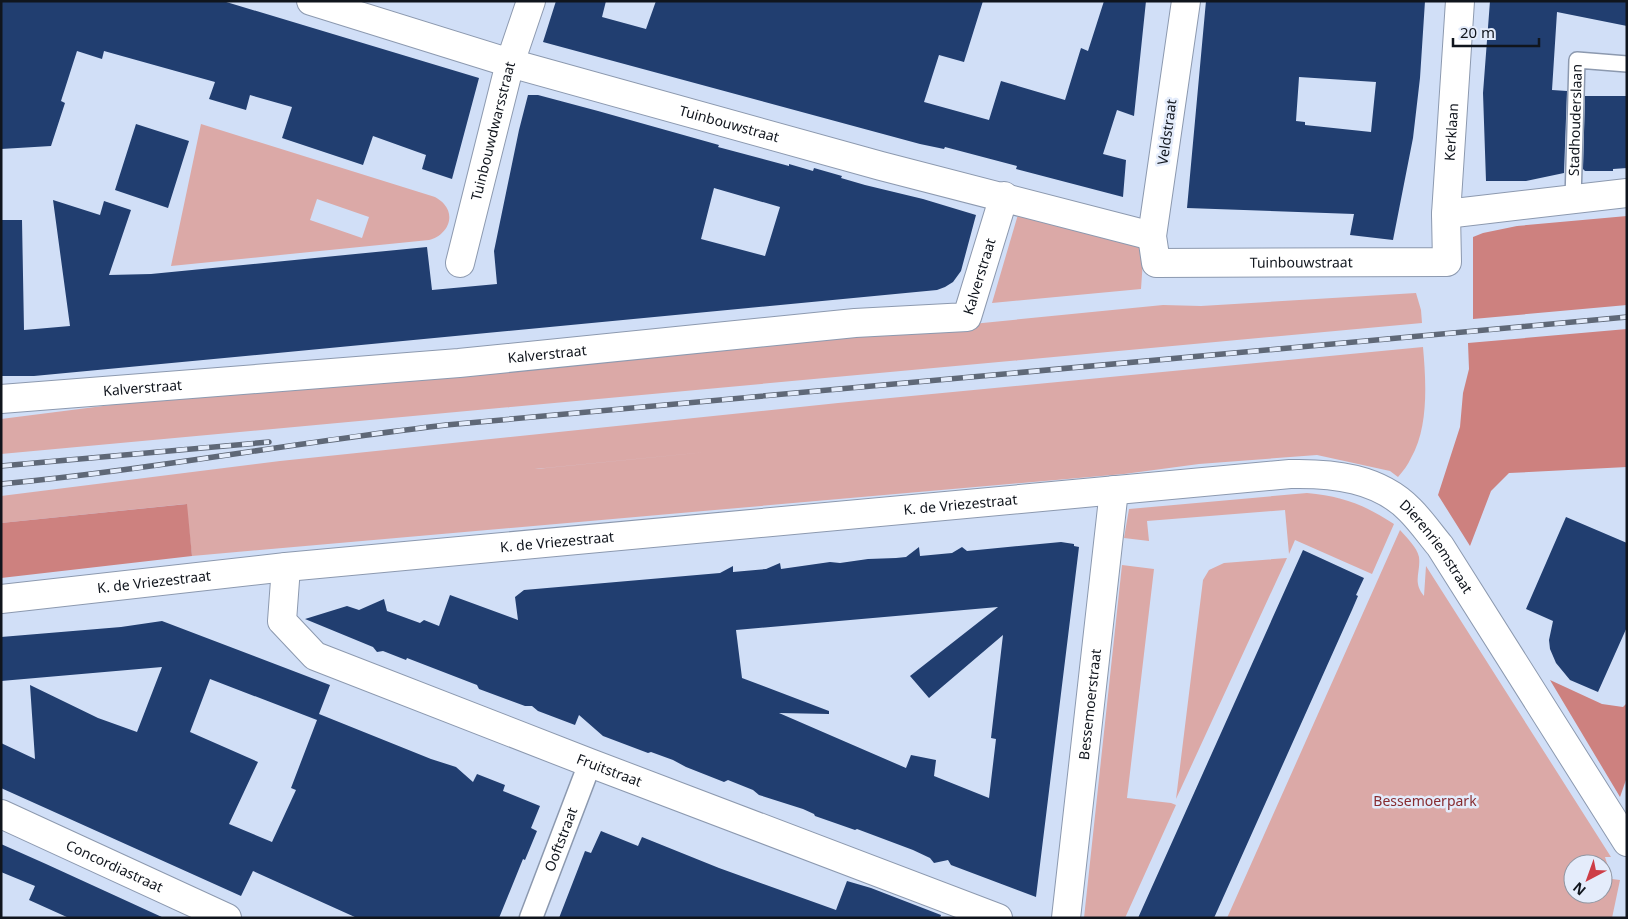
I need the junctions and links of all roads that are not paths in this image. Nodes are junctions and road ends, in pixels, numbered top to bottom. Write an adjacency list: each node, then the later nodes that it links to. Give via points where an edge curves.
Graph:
1 (311, 1): 5 (street, Tuinbouwstraat)
2 (531, 1): 5 (street, Tuinbouwdwarsstraat)
3 (1186, 1): 11 (street, Veldstraat)
4 (1460, 1): 10 (street, Kerklaan)
5 (510, 63): 8 (street, Tuinbouwstraat, via 882,166); 13 (street, Tuinbouwdwarsstraat)
6 (1627, 64): 9 (lane, Stadhouderslaan, via 1577,60)
7 (1627, 194): 9 (street)
8 (1004, 196): 11 (street, Tuinbouwstraat); 15 (street, Kalverstraat, via 967,317 854,323 459,363)
9 (1573, 200): 10 (street)
10 (1446, 214): 12 (street, Kerklaan)
11 (1152, 236): 14 (street, Veldstraat)
12 (1447, 262): 14 (street, Tuinbouwstraat)
13 (460, 263)
14 (1156, 263)
15 (1, 399)
16 (1114, 490): 17 (street, K. de Vriezestraat); 21 (street, Dierenriemstraat, via 1310,473 1350,478 1390,493 1410,510 1440,546); 25 (street, Bessemoerstraat)
17 (286, 567): 18 (street, K. de Vriezestraat); 19 (street, Fruitstraat, via 282,621 315,656)
18 (1, 599)
19 (590, 762): 23 (street, Ooftstraat); 24 (street, Fruitstraat)
20 (1, 814): 22 (street, Concordiastraat)
21 (1627, 842)
22 (227, 918)
23 (531, 918)
24 (998, 918)
25 (1066, 918)

